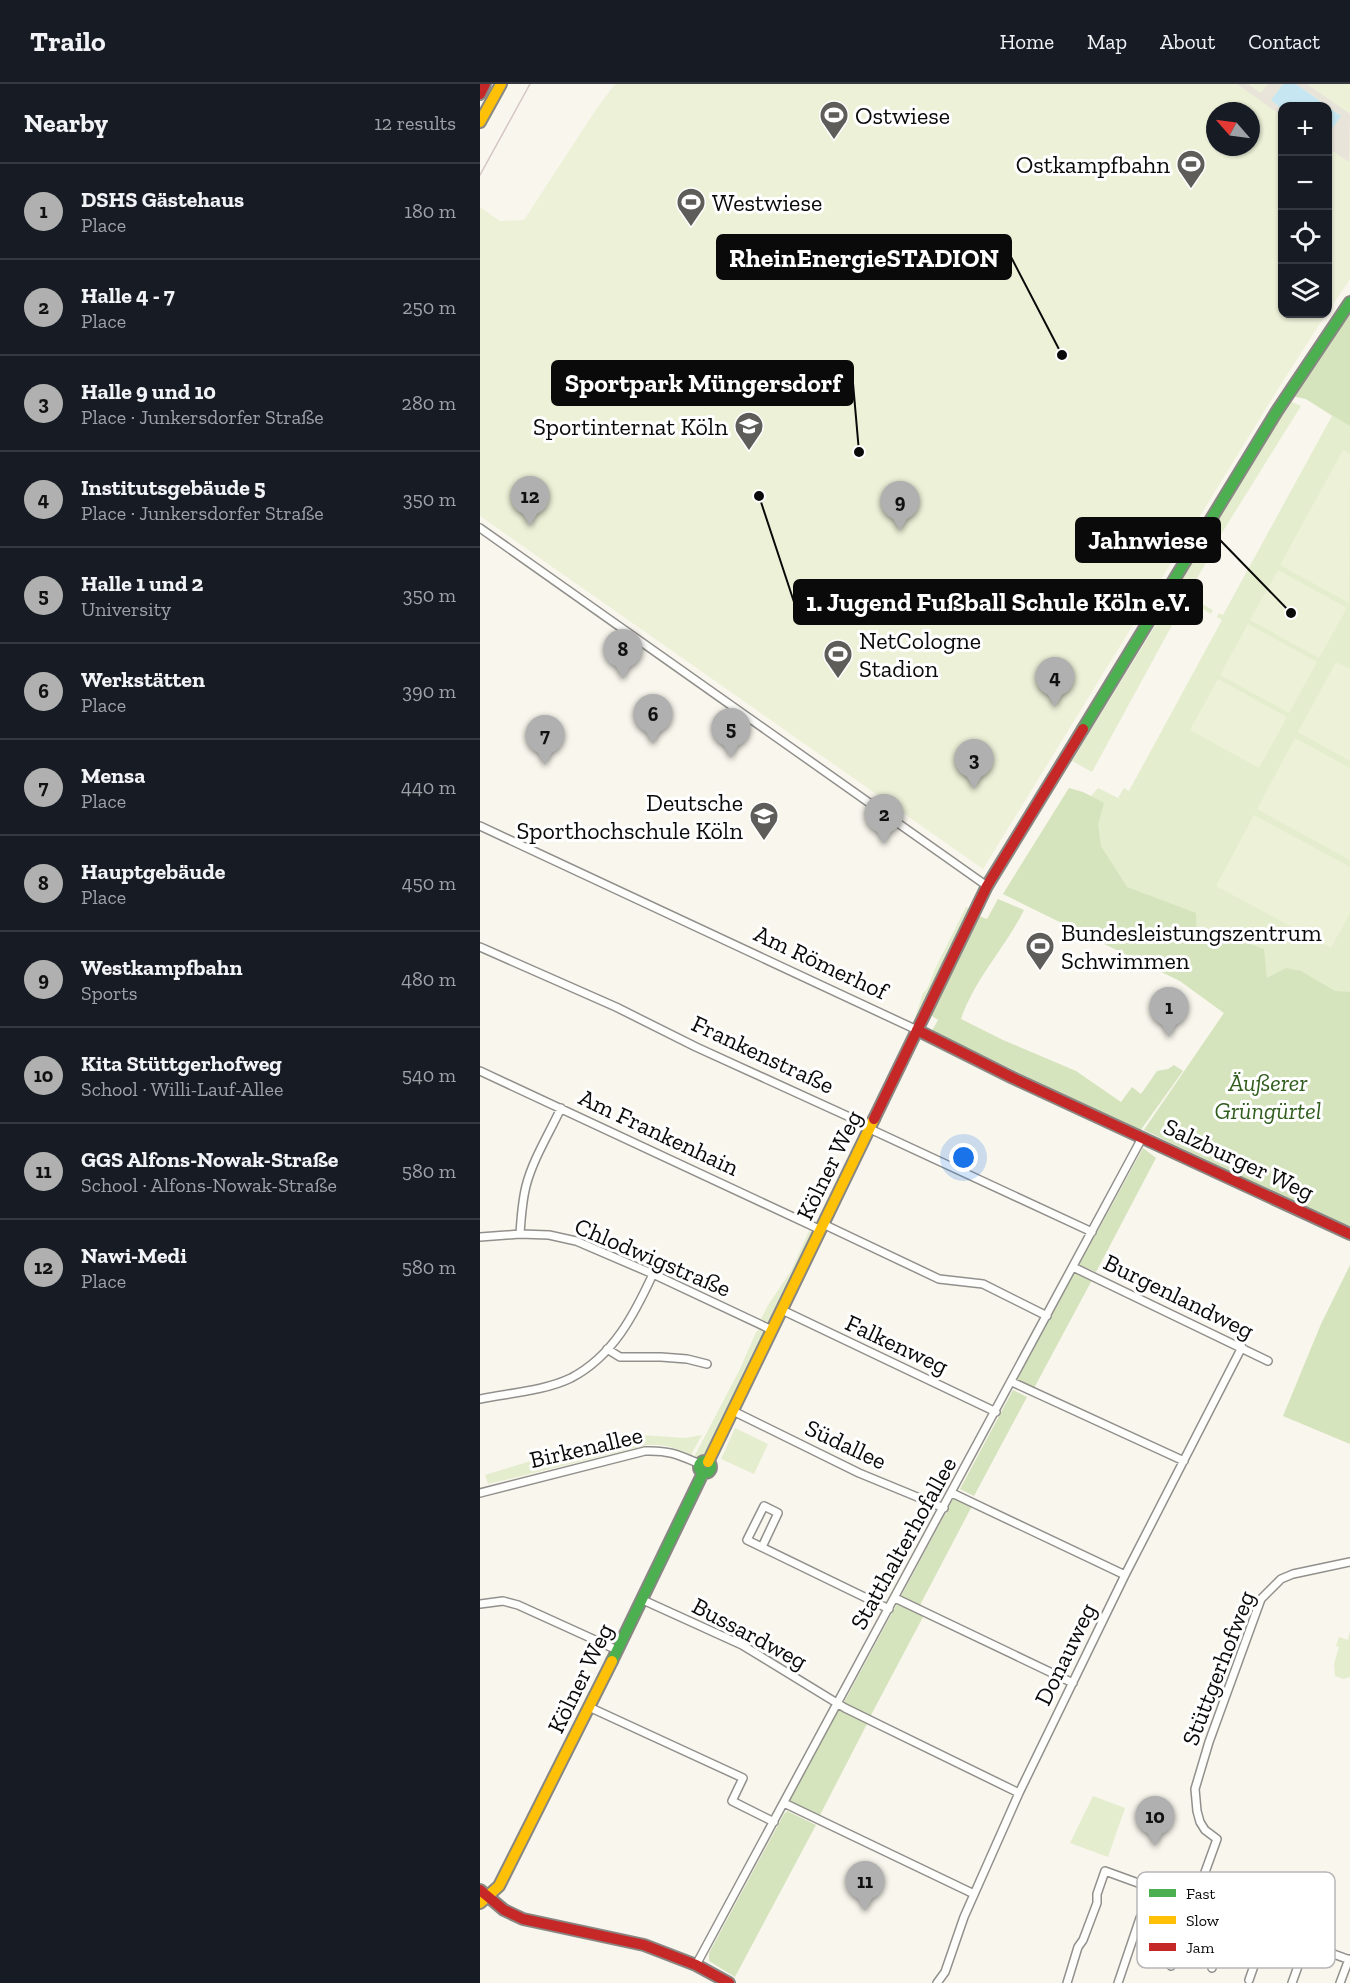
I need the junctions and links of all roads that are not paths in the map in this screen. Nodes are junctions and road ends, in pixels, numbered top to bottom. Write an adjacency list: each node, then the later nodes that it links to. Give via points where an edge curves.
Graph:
1 (485, 84): 3 (street)
2 (501, 84): 4 (street)
3 (480, 94)
4 (480, 122)
5 (1350, 302): 8 (street, Kölner Weg, via 1276,411)
6 (480, 528): 8 (street)
7 (480, 826): 10 (street, Am Römerhof)
8 (987, 886): 10 (street, Kölner Weg)
9 (480, 947): 13 (street, Frankenstraße, via 616,1006)
10 (917, 1030): 13 (street, Kölner Weg); 14 (street, Am Römerhof)
11 (480, 1071): 12 (street, Am Frankenhain)
12 (561, 1108): 15 (street, Am Frankenhain); 17 (street, via 526,1185)
13 (870, 1129): 15 (street, Kölner Weg); 16 (street, Frankenstraße)
14 (1142, 1138): 16 (street, Statthalterhofallee); 18 (street, Salzburger Weg)
15 (822, 1227): 22 (street, Kölner Weg); 23 (street, Am Frankenhain, via 939,1279 983,1284)
16 (1092, 1232): 20 (street, Statthalterhofallee)
17 (520, 1234): 19 (street, Chlodwigstraße); 21 (street, Chlodwigstraße, via 576,1241)
18 (1350, 1234)
19 (480, 1237)
20 (1073, 1267): 23 (street, Statthalterhofallee); 25 (street, Burgenlandweg)
21 (653, 1274): 24 (street, Chlodwigstraße); 26 (street, via 628,1325)
22 (782, 1310): 24 (street, Kölner Weg); 32 (street, Falkenweg)
23 (1047, 1316): 29 (street, Statthalterhofallee)
24 (772, 1330): 31 (street, Kölner Weg)
25 (1242, 1347): 27 (street, Burgenlandweg); 33 (street, Donauweg)
26 (608, 1349): 28 (street, via 620,1357 687,1359); 30 (street, via 570,1378)
27 (1268, 1361)
28 (707, 1364)
29 (1012, 1382): 32 (street, Statthalterhofallee); 33 (street)
30 (480, 1399)
31 (733, 1411): 34 (street, Kölner Weg); 37 (street, Südallee, via 859,1473)
32 (996, 1412): 36 (street, Statthalterhofallee)
33 (1184, 1461): 40 (street, Donauweg)
34 (704, 1466): 35 (street, Birkenallee, via 671,1452 645,1451); 42 (street, Kölner Weg)
35 (480, 1490)
36 (952, 1493): 37 (street, Statthalterhofallee); 40 (street)
37 (944, 1508): 41 (street, Statthalterhofallee)
38 (762, 1547): 38 (street, via 778,1513 764,1506 747,1540); 44 (street)
39 (1350, 1562): 52 (street, Stüttgerhofweg, via 1293,1574 1281,1579 1261,1599 1195,1789 1200,1822 1216,1839)
40 (1125, 1575): 46 (street, Donauweg)
41 (896, 1598): 44 (street, Statthalterhofallee); 46 (street)
42 (643, 1600): 45 (street, Kölner Weg); 47 (street, Bussardweg, via 742,1645)
43 (480, 1604): 45 (street, via 503,1601 518,1605)
44 (889, 1609): 47 (street, Statthalterhofallee)
45 (617, 1650): 48 (street, Kölner Weg)
46 (1073, 1683): 49 (street, Donauweg)
47 (838, 1704): 49 (street, Bussardweg); 50 (street, Statthalterhofallee)
48 (589, 1707): 51 (street, via 743,1778 732,1801); 55 (street, Kölner Weg, via 503,1879)
49 (1019, 1793): 54 (street, Donauweg)
50 (784, 1803): 51 (street, Statthalterhofallee); 54 (street)
51 (774, 1822): 58 (street, Statthalterhofallee)
52 (1205, 1872)
53 (1137, 1882): 64 (street, via 1105,1871)
54 (974, 1894): 63 (street, Donauweg, via 945,1972)
55 (483, 1897): 58 (street, via 524,1920 644,1945)
56 (1137, 1927): 65 (street)
57 (1349, 1960): 67 (street)
58 (696, 1965): 62 (street)
59 (1253, 1968): 61 (street)
60 (1297, 1968): 66 (street)
61 (1249, 1980)
62 (729, 1983)
63 (937, 1983)
64 (1067, 1983)
65 (1118, 1983)
66 (1292, 1983)
67 (1340, 1983)

